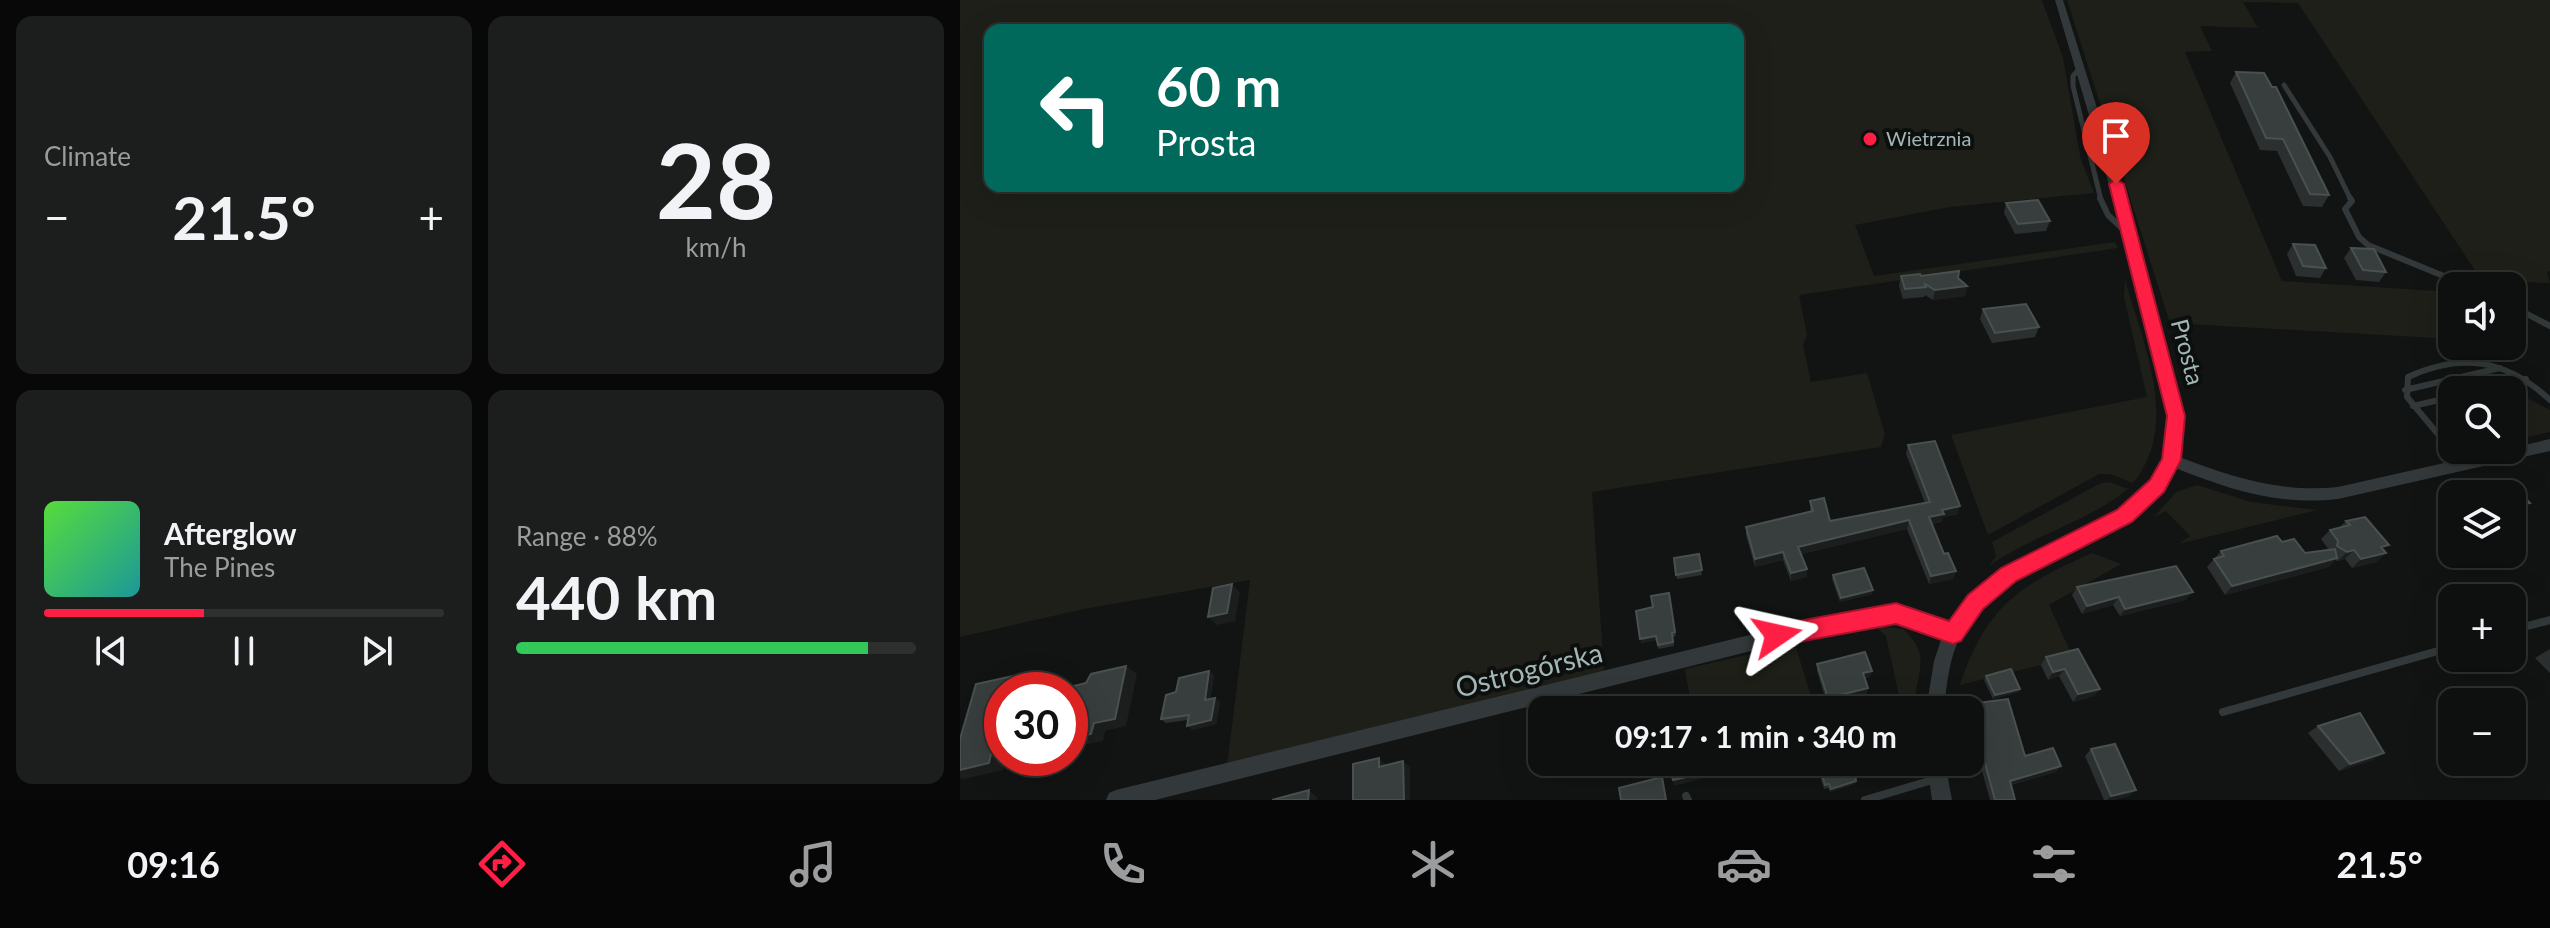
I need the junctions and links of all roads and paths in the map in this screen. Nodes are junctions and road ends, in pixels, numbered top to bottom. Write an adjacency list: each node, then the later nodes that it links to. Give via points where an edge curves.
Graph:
1 (2059, 0): 2 (street, Prosta)
2 (2081, 67): 4 (street, Prosta); 4 (lane, via 2073,86 2100,198 2108,215)
3 (2284, 85): 5 (lane, via 2352,201 2345,209 2359,237 2381,252)
4 (2131, 238): 16 (street, Prosta, via 2174,407)
5 (2438, 274)
6 (2526, 313): 7 (lane)
7 (2550, 326)
8 (2503, 367): 9 (lane); 11 (lane); 11 (lane, via 2469,361 2413,374)
9 (2520, 376)
10 (2526, 379): 13 (lane)
11 (2405, 390): 14 (lane)
12 (2438, 400): 14 (lane)
13 (2550, 400)
14 (2413, 406): 17 (lane, via 2447,445)
15 (2550, 445): 17 (street)
16 (2172, 460): 17 (street, via 2242,487 2296,497); 20 (street, Prosta, via 2136,509 2009,575 1976,602)
17 (2447, 469)
18 (2550, 620): 19 (lane)
19 (2526, 626)
20 (1953, 633): 22 (street, Prosta); 26 (street, Ostrogórska, via 1896,614 1803,630)
21 (2438, 651): 23 (lane)
22 (1936, 696)
23 (2223, 712)
24 (1923, 776): 27 (lane)
25 (1938, 776): 28 (street)
26 (1116, 800)
27 (1865, 800)
28 (1942, 800)

